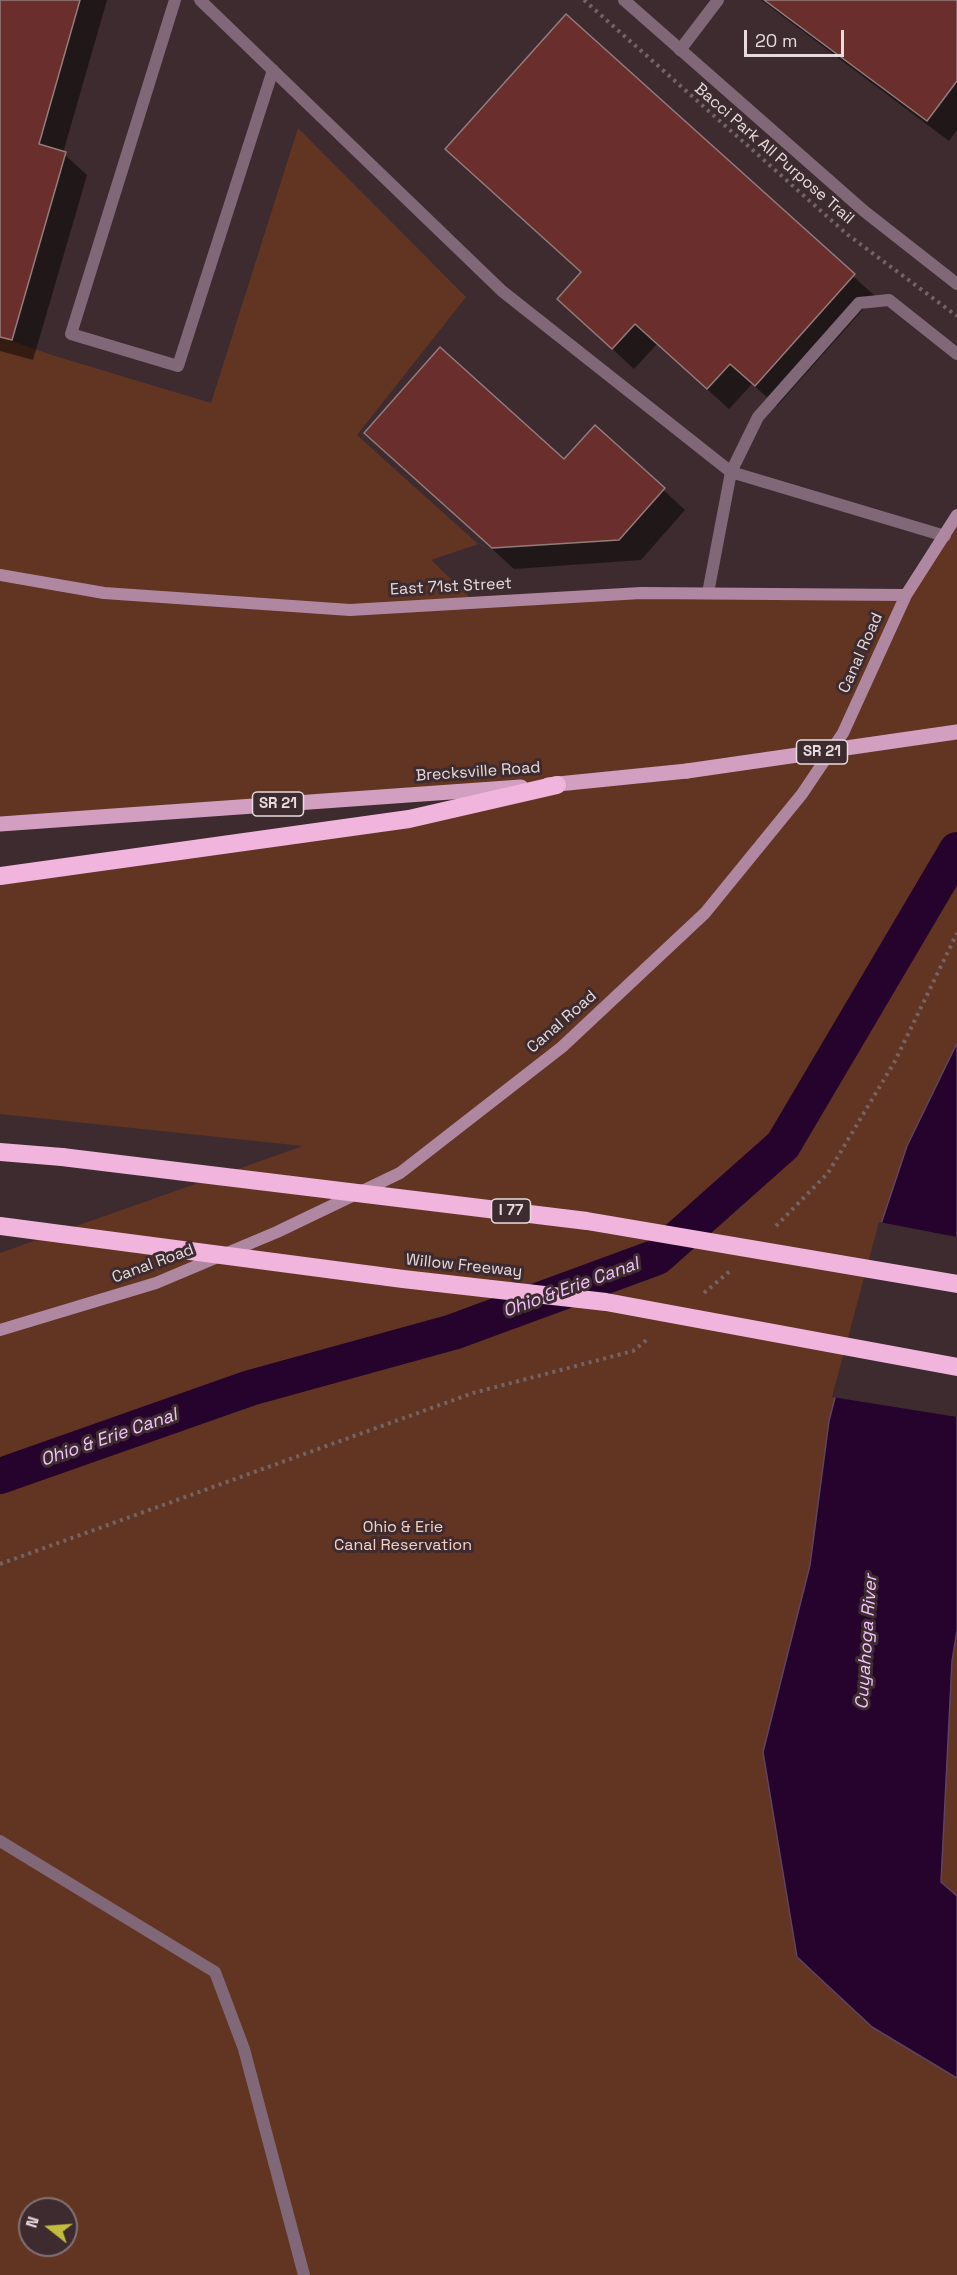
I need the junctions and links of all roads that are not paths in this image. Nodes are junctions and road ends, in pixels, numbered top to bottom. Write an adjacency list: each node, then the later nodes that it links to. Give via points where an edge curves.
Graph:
1 (175, 0): 6 (street, via 71,334 178,366)
2 (200, 0): 6 (street)
3 (624, 0): 5 (street)
4 (718, 0): 5 (street)
5 (680, 50): 7 (street, via 864,211)
6 (273, 69): 9 (street, via 502,291)
7 (957, 285)
8 (957, 354): 9 (street, via 889,300 859,303 758,417)
9 (731, 472): 11 (street); 13 (street)
10 (957, 515): 11 (street, Canal Road)
11 (945, 536): 14 (street, Canal Road)
12 (0, 575): 13 (street, East 71st Street, via 104,592 350,610 640,593)
13 (708, 593): 14 (street, East 71st Street)
14 (906, 594): 22 (street, Canal Road, via 843,733 802,794 705,913 562,1047 400,1173 277,1232 156,1283)
15 (957, 732): 16 (main road, Brecksville Road / SR 21, bridge, via 687,771)
16 (557, 785): 17 (main road, Brecksville Road / SR 21); 18 (highway, via 409,819)
17 (0, 824)
18 (0, 876)
19 (0, 1152): 21 (highway, I 77, bridge, via 587,1221)
20 (0, 1226): 23 (highway, Willow Freeway, bridge, via 606,1302)
21 (957, 1284)
22 (0, 1330)
23 (957, 1367)
24 (0, 1841): 25 (street, via 215,1972 244,2049)
25 (304, 2275)

